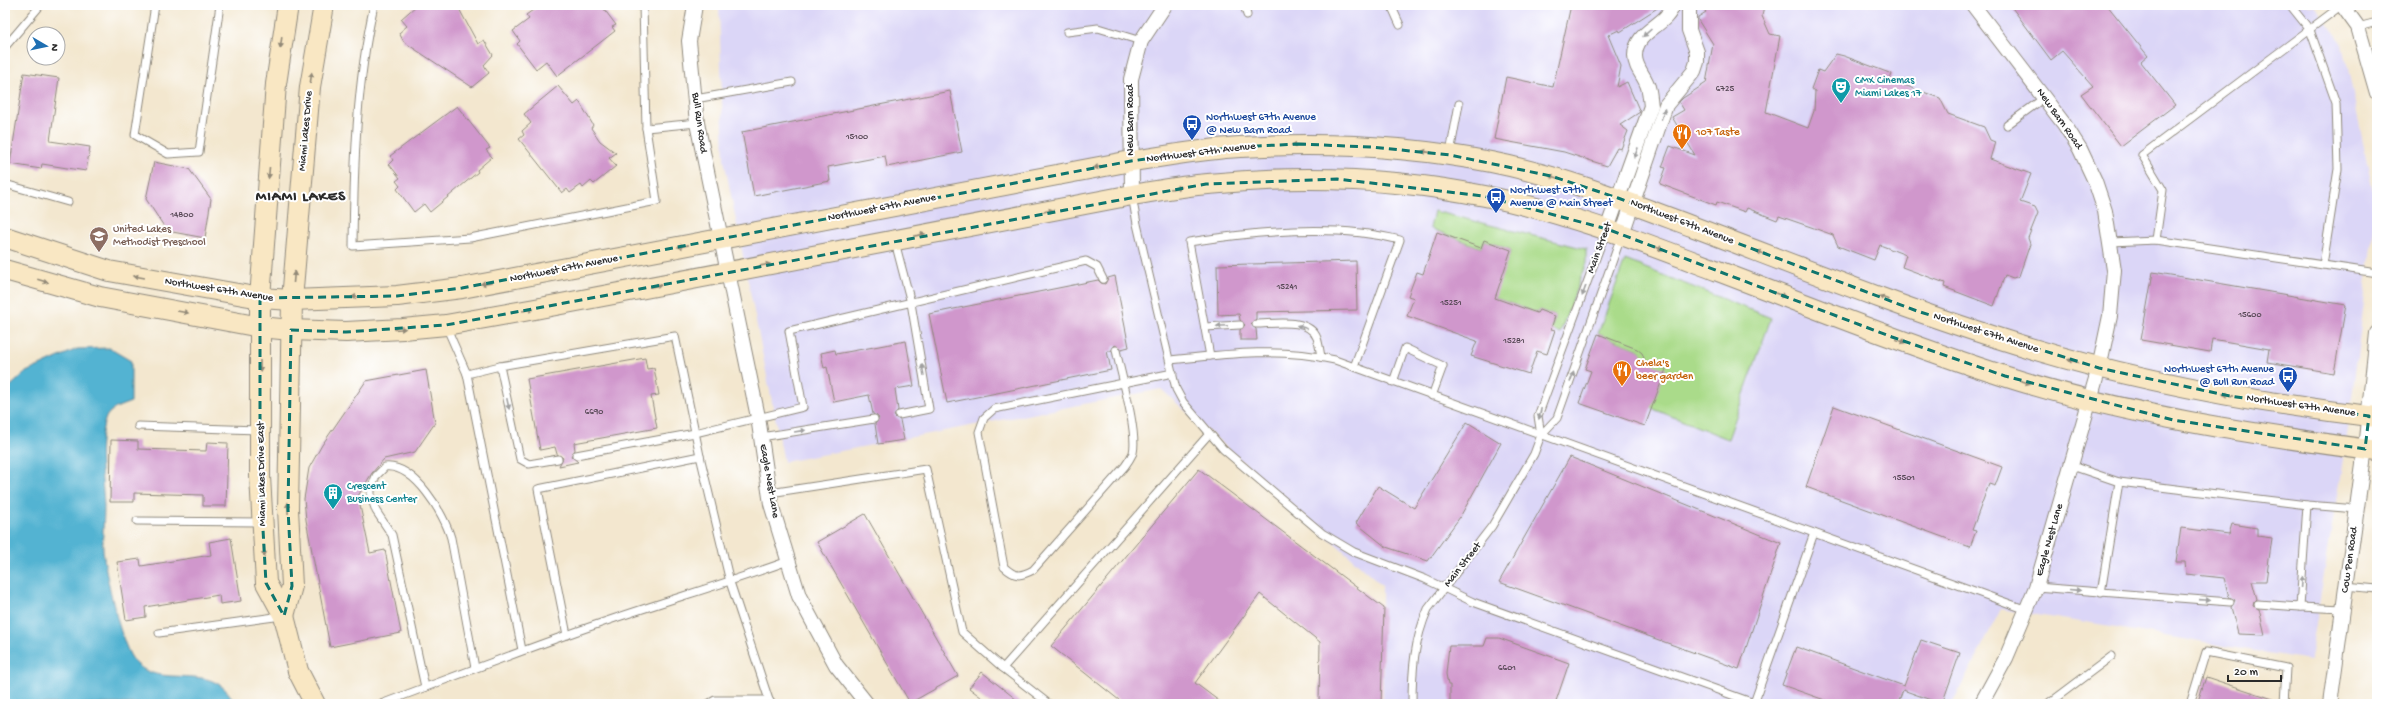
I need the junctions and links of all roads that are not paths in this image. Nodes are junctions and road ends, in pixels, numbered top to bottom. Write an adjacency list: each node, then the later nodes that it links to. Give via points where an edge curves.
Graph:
1 (38, 5): 24 (lane, via 39,7)
2 (155, 5): 3 (lane, via 135,136 168,154 199,152)
3 (220, 5)
4 (288, 5): 50 (main road, one-way to 50, via 276,84)
5 (324, 5): 51 (main road, Miami Lakes Drive, one-way to 5, via 310,87)
6 (374, 5): 32 (lane, via 365,46 354,142 353,246 470,238 657,201)
7 (643, 5): 32 (lane)
8 (695, 5): 28 (street, Bull Run Road, via 689,41)
9 (1165, 5): 23 (street, New Barn Road)
10 (1244, 5): 17 (lane)
11 (1391, 5): 19 (lane)
12 (1672, 5): 37 (street, Main Street, one-way to 37, via 1662,22 1643,36 1637,45 1637,66 1648,86 1652,106)
13 (1689, 5): 37 (street, Main Street, one-way to 13, via 1666,105 1694,71 1697,62 1697,52 1689,30)
14 (2290, 5): 21 (lane)
15 (2342, 5): 20 (street); 21 (lane)
16 (1974, 6): 27 (street, New Barn Road)
17 (1247, 15)
18 (2377, 22): 20 (lane)
19 (1400, 25)
20 (2358, 27): 26 (street)
21 (2310, 30): 43 (lane, via 2142,155 2163,190); 45 (lane, via 2336,103 2338,168)
22 (1067, 32): 23 (lane, via 1098,28)
23 (1141, 41): 34 (street, New Barn Road, via 1130,90)
24 (5, 47)
25 (792, 82): 28 (lane)
26 (2377, 93)
27 (2044, 98): 31 (lane); 44 (street, New Barn Road, via 2073,136 2088,164 2101,195)
28 (695, 99): 30 (street, Bull Run Road)
29 (1459, 104): 33 (lane)
30 (697, 123): 32 (lane); 41 (street, Bull Run Road)
31 (2008, 124)
32 (646, 128)
33 (1450, 156): 34 (main road, Northwest 67th Avenue, one-way to 34, via 1398,149 1298,144 1236,147); 37 (main road, Northwest 67th Avenue, one-way to 33, via 1551,176)
34 (1131, 161): 36 (street, New Barn Road); 41 (main road, Northwest 67th Avenue, one-way to 41)
35 (5, 184): 38 (lane)
36 (1132, 195): 39 (main road, one-way to 39, via 1213,183 1273,179 1337,179 1483,196 1531,206); 42 (main road, one-way to 36); 63 (lane)
37 (1626, 201): 39 (street, Main Street); 66 (main road, Northwest 67th Avenue, one-way to 37, via 1917,311)
38 (68, 202)
39 (1614, 231): 72 (main road, one-way to 72, via 1892,337 2005,376); 81 (lane, Main Street, one-way to 39, via 1557,418); 81 (lane, Main Street, one-way to 81, via 1538,416)
40 (5, 237): 50 (main road, Northwest 67th Avenue, one-way to 40, via 109,271)
41 (721, 239): 47 (street, Eagle Nest Lane); 51 (main road, Northwest 67th Avenue, one-way to 51, via 462,288 397,296)
42 (895, 240): 47 (main road, one-way to 42); 52 (lane)
43 (2156, 240): 44 (lane); 45 (lane)
44 (2111, 242): 66 (street, New Barn Road, via 2113,297)
45 (2323, 265): 48 (lane)
46 (5, 270): 56 (main road, one-way to 56, via 100,297)
47 (727, 272): 54 (main road, one-way to 47); 74 (street, Eagle Nest Lane)
48 (2377, 273)
49 (1103, 279): 52 (lane, via 1097,267 1086,261)
50 (260, 298): 51 (main road, Northwest 67th Avenue); 56 (main road)
51 (292, 300): 58 (main road, Miami Lakes Drive)
52 (912, 303): 73 (lane, one-way to 52, via 929,409); 74 (lane, via 788,331 803,407)
53 (1256, 324): 62 (lane, one-way to 53, via 1317,338 1308,328 1292,324)
54 (446, 325): 58 (main road, one-way to 54, via 346,332); 68 (lane)
55 (1240, 325): 57 (lane, one-way to 57)
56 (260, 327): 58 (main road); 78 (main road, Miami Lakes Drive East, one-way to 78)
57 (1205, 327): 61 (lane); 65 (lane, via 1189,242 1237,235 1346,232 1377,234 1400,240)
58 (291, 330): 107 (main road, Miami Lakes Drive East, one-way to 58, via 292,586 288,509)
59 (2377, 333): 75 (street)
60 (1116, 350): 70 (lane)
61 (1210, 356): 62 (lane, via 1262,352); 63 (lane)
62 (1321, 357): 65 (lane)
63 (1171, 360): 67 (lane)
64 (500, 366): 68 (lane); 79 (lane, via 675,336); 86 (lane, one-way to 86, via 520,459 528,464)
65 (1354, 367): 69 (lane)
66 (2099, 368): 72 (street, Eagle Nest Lane); 75 (main road, Northwest 67th Avenue, one-way to 66, via 2230,396)
67 (1173, 373): 70 (lane); 80 (lane, via 1179,395)
68 (467, 374): 110 (lane)
69 (1393, 382): 71 (lane); 71 (lane, via 1405,348 1443,366)
70 (1123, 383): 70 (lane, via 994,409 984,418 979,432 1004,567 1012,575 1022,576 1033,570 1133,454 1134,439)
71 (1432, 396): 81 (lane)
72 (2091, 400): 83 (main road, via 2197,424); 87 (street, Eagle Nest Lane)
73 (899, 415)
74 (758, 417): 79 (lane); 82 (street, Eagle Nest Lane)
75 (2373, 417): 83 (street, Cow Pen Road)
76 (874, 420): 82 (lane, one-way to 76)
77 (138, 426): 78 (lane)
78 (260, 430): 93 (main road, Miami Lakes Drive East)
79 (695, 432): 84 (lane); 85 (lane)
80 (1209, 434): 99 (lane, via 1223,449 1322,533 1354,552); 113 (lane)
81 (1541, 435): 94 (lane); 99 (lane, Main Street, via 1534,454 1501,512)
82 (761, 437): 89 (street, Eagle Nest Lane)
83 (2371, 450): 91 (street, Cow Pen Road)
84 (576, 455)
85 (700, 456): 96 (lane); 109 (lane, via 538,490)
86 (558, 459)
87 (2072, 466): 88 (lane); 98 (street, Eagle Nest Lane)
88 (2119, 482): 90 (lane); 101 (lane)
89 (770, 494): 95 (street, Eagle Nest Lane); 113 (lane, via 926,469 962,632)
90 (2307, 505): 91 (lane); 104 (lane, one-way to 90)
91 (2357, 509): 97 (street, Cow Pen Road)
92 (137, 521): 93 (lane)
93 (262, 522): 107 (main road, Miami Lakes Drive East, one-way to 107, via 266,583)
94 (1814, 533): 106 (lane); 117 (lane)
95 (788, 561): 96 (lane); 121 (street, Eagle Nest Lane, via 799,596 836,665)
96 (730, 582): 109 (lane); 116 (lane)
97 (2346, 586): 100 (lane); 105 (street, Cow Pen Road)
98 (2036, 587): 101 (lane, one-way to 101); 106 (street, Eagle Nest Lane)
99 (1445, 589): 117 (lane, via 1473,602); 123 (lane, Main Street, via 1428,609 1417,636 1413,657)
100 (2377, 589)
101 (2101, 593): 102 (lane, one-way to 102)
102 (2230, 602)
103 (2258, 604): 104 (lane)
104 (2300, 607): 105 (lane)
105 (2343, 609): 128 (street, Cow Pen Road)
106 (2028, 610): 124 (street, Eagle Nest Lane)
107 (284, 616): 108 (lane); 118 (main road, Miami Lakes Drive East, via 298,671)
108 (159, 633)
109 (567, 635): 110 (lane)
110 (522, 650): 112 (lane)
111 (2112, 656): 125 (lane)
112 (475, 668): 114 (lane); 114 (lane, via 451,538 445,520 437,504 426,492 397,469 385,467 376,476 371,497 376,511 392,535)
113 (1003, 668): 122 (lane)
114 (424, 687): 119 (lane)
115 (717, 702): 116 (lane); 120 (lane)
116 (771, 702)
117 (1756, 703)
118 (315, 704)
119 (381, 704)
120 (708, 704)
121 (867, 704)
122 (1049, 704)
123 (1412, 704)
124 (1981, 704)
125 (2048, 704)
126 (2190, 704): 127 (lane, via 2206,652 2286,668)
127 (2284, 704)
128 (2330, 704)

